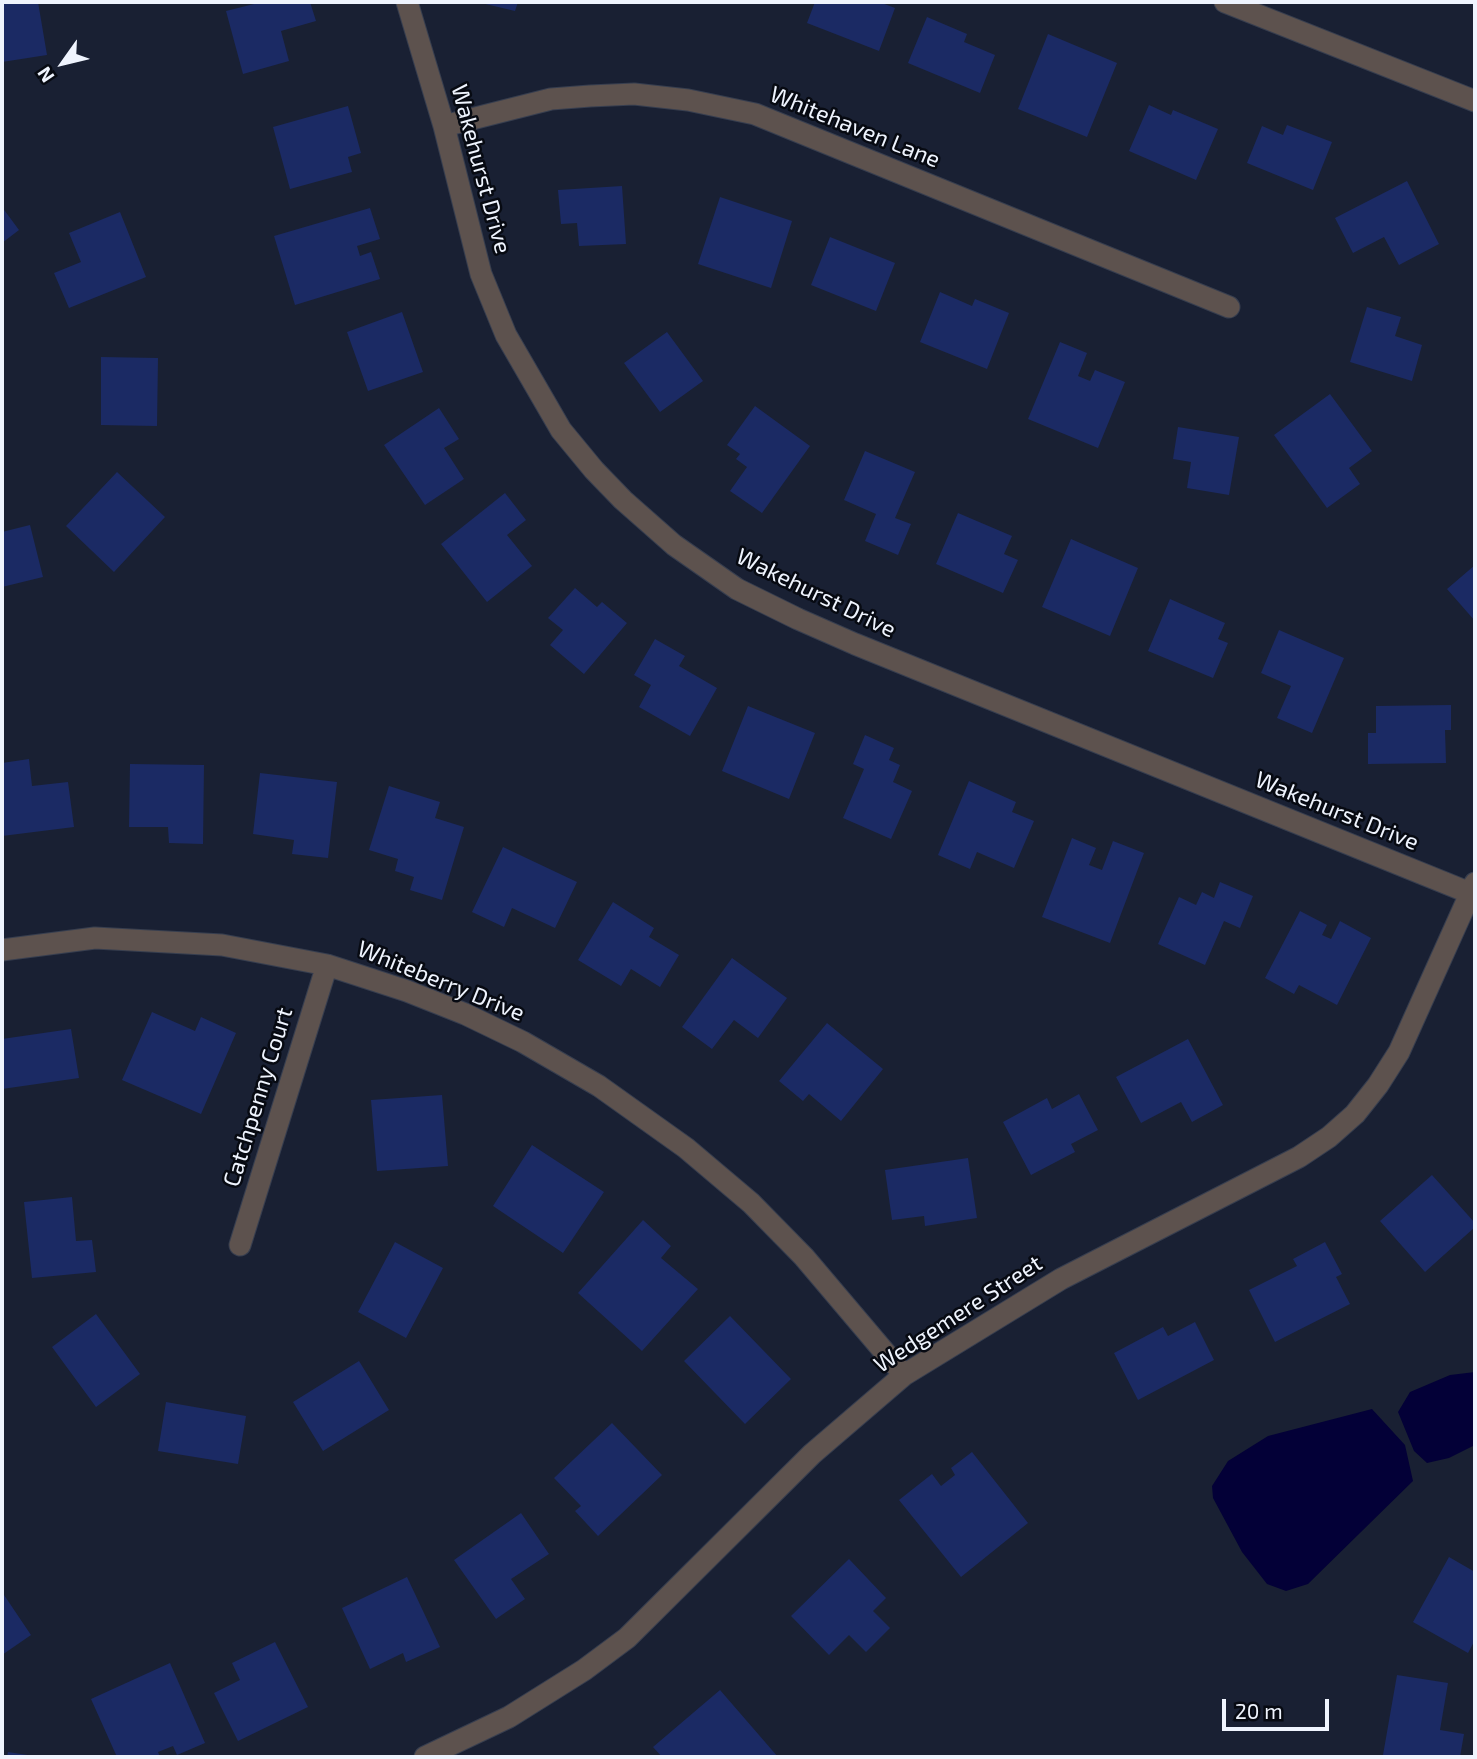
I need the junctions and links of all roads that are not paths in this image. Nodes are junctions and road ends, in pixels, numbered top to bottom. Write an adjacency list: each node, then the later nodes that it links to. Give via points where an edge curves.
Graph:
1 (407, 2): 4 (street, Wakehurst Drive)
2 (1230, 3): 3 (street)
3 (1475, 101)
4 (444, 126): 5 (street, Whitehaven Lane, via 551,99 634,94 755,114); 6 (street, Wakehurst Drive, via 481,274 506,335 561,430 623,500 674,545 737,589 798,619)
5 (1229, 307)
6 (1474, 890): 10 (street, Wedgemere Street, via 1399,1052 1355,1114 1329,1137 1299,1157 1061,1279)
7 (2, 950): 8 (street, Whiteberry Drive, via 95,938 158,940 222,945)
8 (327, 964): 9 (street, Catchpenny Court); 10 (street, Whiteberry Drive, via 465,1014 599,1086 686,1148 751,1203 804,1257)
9 (240, 1245)
10 (904, 1375): 11 (street, Wedgemere Street, via 812,1454 627,1638 509,1717)
11 (425, 1757)

